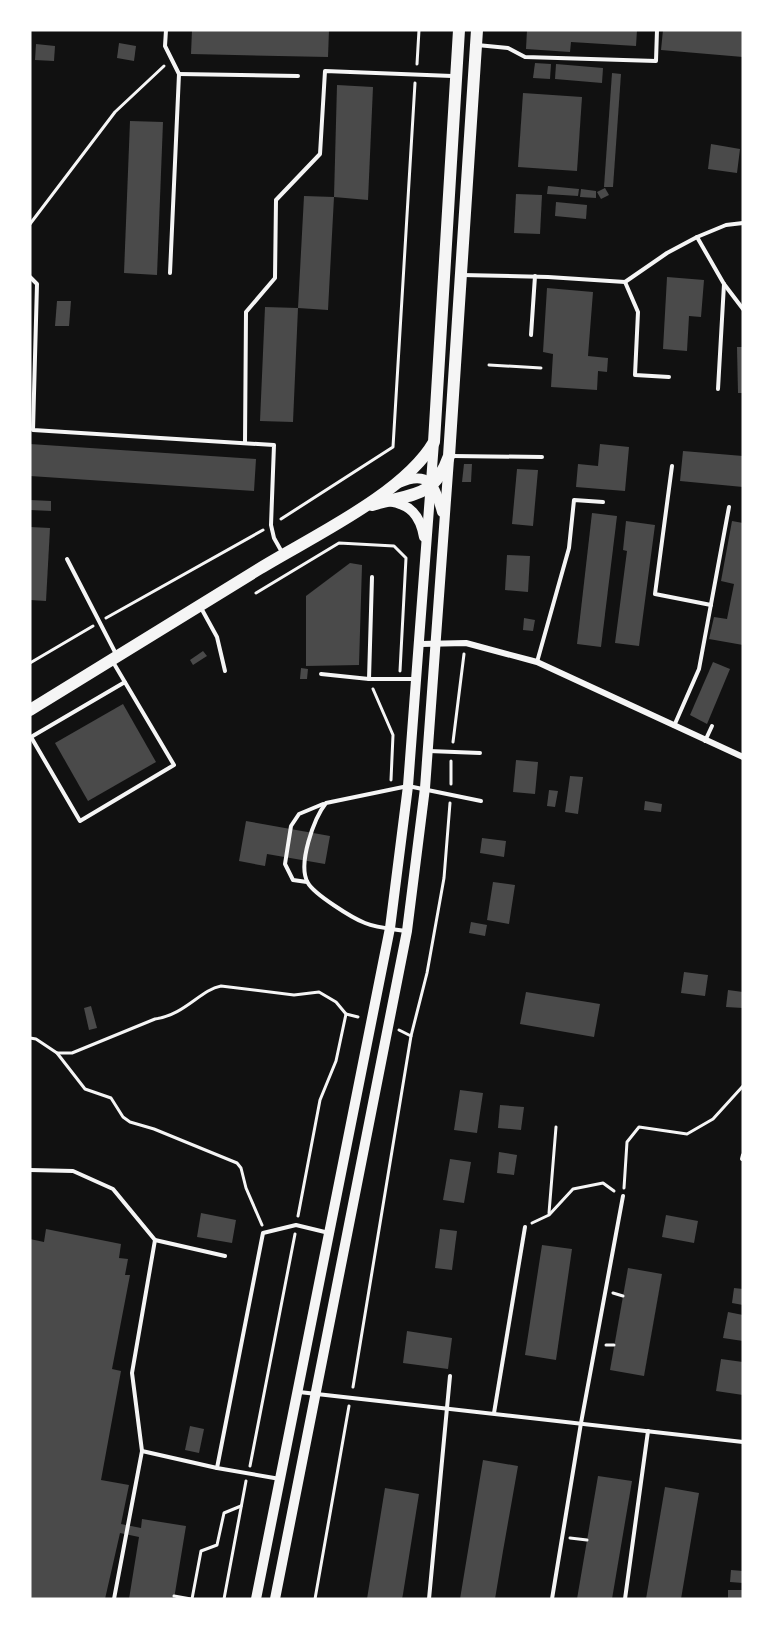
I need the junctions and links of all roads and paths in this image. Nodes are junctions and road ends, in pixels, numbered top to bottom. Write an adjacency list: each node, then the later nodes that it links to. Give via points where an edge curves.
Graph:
1 (166, 30): 7 (lane, via 165,46)
2 (419, 30): 9 (path)
3 (459, 30): 11 (main road)
4 (477, 30): 6 (main road)
5 (657, 30): 6 (lane, via 656,61 525,57 508,48)
6 (477, 45): 17 (main road)
7 (172, 60): 8 (lane); 13 (path, via 115,112)
8 (179, 74): 10 (lane); 15 (lane)
9 (416, 75): 11 (lane); 29 (lane, via 325,71 320,154 276,200 275,278 246,312); 40 (path, via 393,447)
10 (298, 76)
11 (456, 76): 16 (main road)
12 (743, 223): 14 (lane, via 726,225)
13 (30, 224)
14 (697, 237): 20 (lane); 21 (lane)
15 (170, 273)
16 (444, 275): 17 (main road); 28 (main road)
17 (461, 275): 18 (lane); 30 (main road)
18 (535, 276): 20 (lane); 23 (lane)
19 (30, 277): 29 (lane, via 37,284 33,430)
20 (625, 282): 26 (lane, via 638,312 636,375)
21 (724, 284): 22 (lane); 27 (lane)
22 (743, 309)
23 (531, 335)
24 (489, 365): 25 (path)
25 (541, 368)
26 (669, 377)
27 (718, 389)
28 (434, 442): 33 (main road); 34 (main road, via 426,457)
29 (245, 443): 40 (lane, via 274,445)
30 (449, 456): 31 (lane); 33 (main road, via 444,470); 39 (main road)
31 (542, 457)
32 (672, 466): 46 (lane, via 656,594)
33 (431, 485): 34 (main road, via 418,476); 35 (main road, via 416,496); 39 (main road); 41 (main road)
34 (393, 486): 38 (main road)
35 (384, 501): 38 (main road); 41 (main road, via 408,507 416,515)
36 (603, 502): 53 (lane, via 574,500 569,548)
37 (729, 507): 46 (lane)
38 (359, 509): 42 (main road)
39 (444, 524): 51 (main road)
40 (271, 525): 42 (lane); 48 (path)
41 (427, 552): 50 (main road)
42 (284, 554): 47 (main road)
43 (67, 559): 48 (lane)
44 (372, 577): 57 (lane)
45 (256, 593): 58 (path, via 339,543 394,546 405,558)
46 (711, 605): 62 (lane, via 699,669)
47 (200, 606): 52 (main road); 55 (lane, via 218,637)
48 (99, 622): 52 (lane); 54 (path)
49 (466, 643): 51 (street); 53 (street); 65 (path)
50 (421, 644): 51 (street); 59 (main road)
51 (436, 644): 66 (main road)
52 (115, 658): 60 (lane); 61 (main road)
53 (537, 662): 62 (street)
54 (30, 663)
55 (225, 671)
56 (321, 674): 57 (lane)
57 (369, 679): 58 (lane)
58 (399, 679): 59 (lane)
59 (418, 679): 69 (main road)
60 (125, 682): 60 (lane, via 174,765 80,821 31,737)
61 (30, 710)
62 (674, 726): 64 (street)
63 (712, 726): 64 (lane)
64 (705, 741): 68 (street)
65 (452, 750): 66 (lane); 67 (lane); 71 (path)
66 (428, 751): 70 (main road)
67 (480, 753)
68 (743, 757)
69 (408, 786): 70 (lane); 73 (lane); 75 (main road)
70 (425, 788): 71 (lane); 76 (main road)
71 (450, 795): 72 (lane); 93 (path, via 444,878 411,1036)
72 (481, 801)
73 (326, 803): 74 (lane, via 310,836); 74 (lane, via 299,814 291,826 285,864 293,880)
74 (307, 882): 75 (lane, via 315,892 364,923)
75 (390, 928): 76 (lane); 87 (main road)
76 (407, 931): 92 (main road)
77 (30, 1038): 78 (path)
78 (57, 1053): 84 (path, via 72,1053 165,1017 215,987 294,995 319,992 327,996 346,1014 336,1061 320,1100); 86 (path, via 85,1089 111,1098 130,1122 237,1163)
79 (743, 1086): 82 (path, via 713,1119 687,1134 639,1127 627,1142)
80 (556, 1127): 83 (path)
81 (30, 1170): 88 (lane, via 73,1171 113,1188)
82 (623, 1197): 83 (path, via 603,1183 573,1189); 96 (lane)
83 (549, 1215): 85 (path)
84 (296, 1225): 86 (lane); 87 (lane); 101 (path)
85 (525, 1227): 95 (lane)
86 (263, 1233): 100 (lane)
87 (330, 1233): 91 (main road)
88 (155, 1240): 89 (lane); 99 (lane, via 132,1372)
89 (225, 1256)
90 (450, 1376): 94 (lane)
91 (298, 1392): 92 (lane); 102 (main road)
92 (316, 1394): 93 (lane); 111 (main road)
93 (351, 1397): 94 (lane); 112 (path)
94 (448, 1408): 95 (lane); 113 (lane)
95 (494, 1413): 96 (lane)
96 (581, 1423): 97 (lane); 104 (lane)
97 (648, 1431): 98 (lane); 115 (lane)
98 (743, 1442)
99 (142, 1451): 100 (lane); 107 (lane)
100 (217, 1468): 101 (lane)
101 (248, 1473): 102 (lane); 103 (path)
102 (280, 1479): 110 (main road)
103 (241, 1506): 108 (path, via 224,1513 217,1545 201,1551); 109 (path)
104 (562, 1537): 105 (path); 114 (lane)
105 (587, 1540)
106 (174, 1596): 108 (path)
107 (114, 1599)
108 (191, 1599)
109 (224, 1599)
110 (256, 1599)
111 (275, 1599)
112 (315, 1599)
113 (429, 1599)
114 (552, 1599)
115 (625, 1599)

